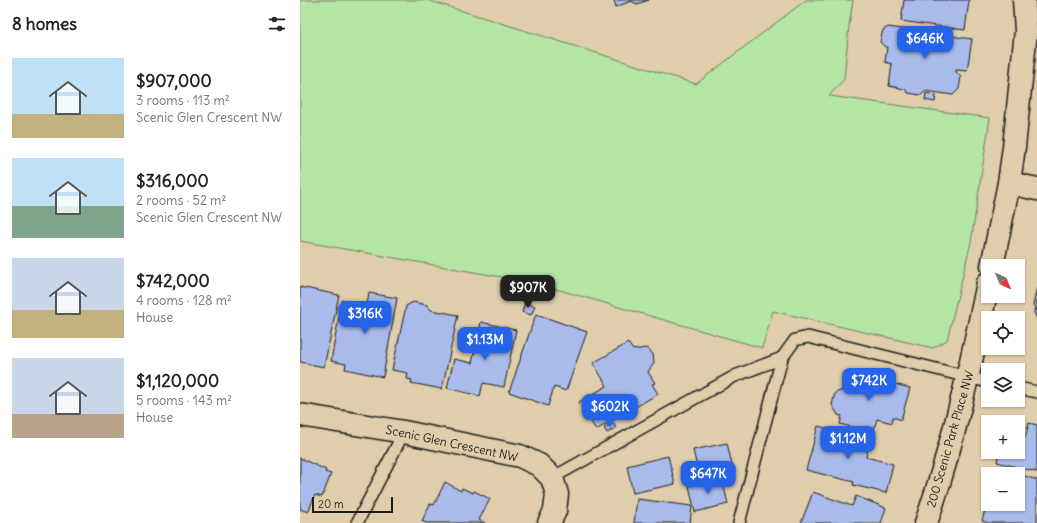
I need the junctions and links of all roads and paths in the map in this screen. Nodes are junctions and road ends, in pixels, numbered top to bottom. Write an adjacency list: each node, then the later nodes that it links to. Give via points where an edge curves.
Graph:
1 (1024, 0): 2 (street, via 1026,31)
2 (1009, 183): 3 (street); 4 (street)
3 (1037, 189)
4 (993, 259)
5 (986, 303): 7 (street, 200 Scenic Park Place NW)
6 (782, 358): 7 (lane, via 795,340 808,336); 12 (lane, via 735,376); 15 (lane)
7 (978, 379): 16 (street, 200 Scenic Park Place NW)
8 (1025, 389): 9 (lane)
9 (1037, 392)
10 (300, 415): 11 (street, Scenic Glen Crescent NW)
11 (404, 432): 12 (street, Scenic Glen Crescent NW, via 520,456 539,465); 13 (lane)
12 (552, 478): 14 (street, via 557,494 555,511)
13 (358, 523)
14 (549, 523)
15 (739, 523)
16 (926, 523)

